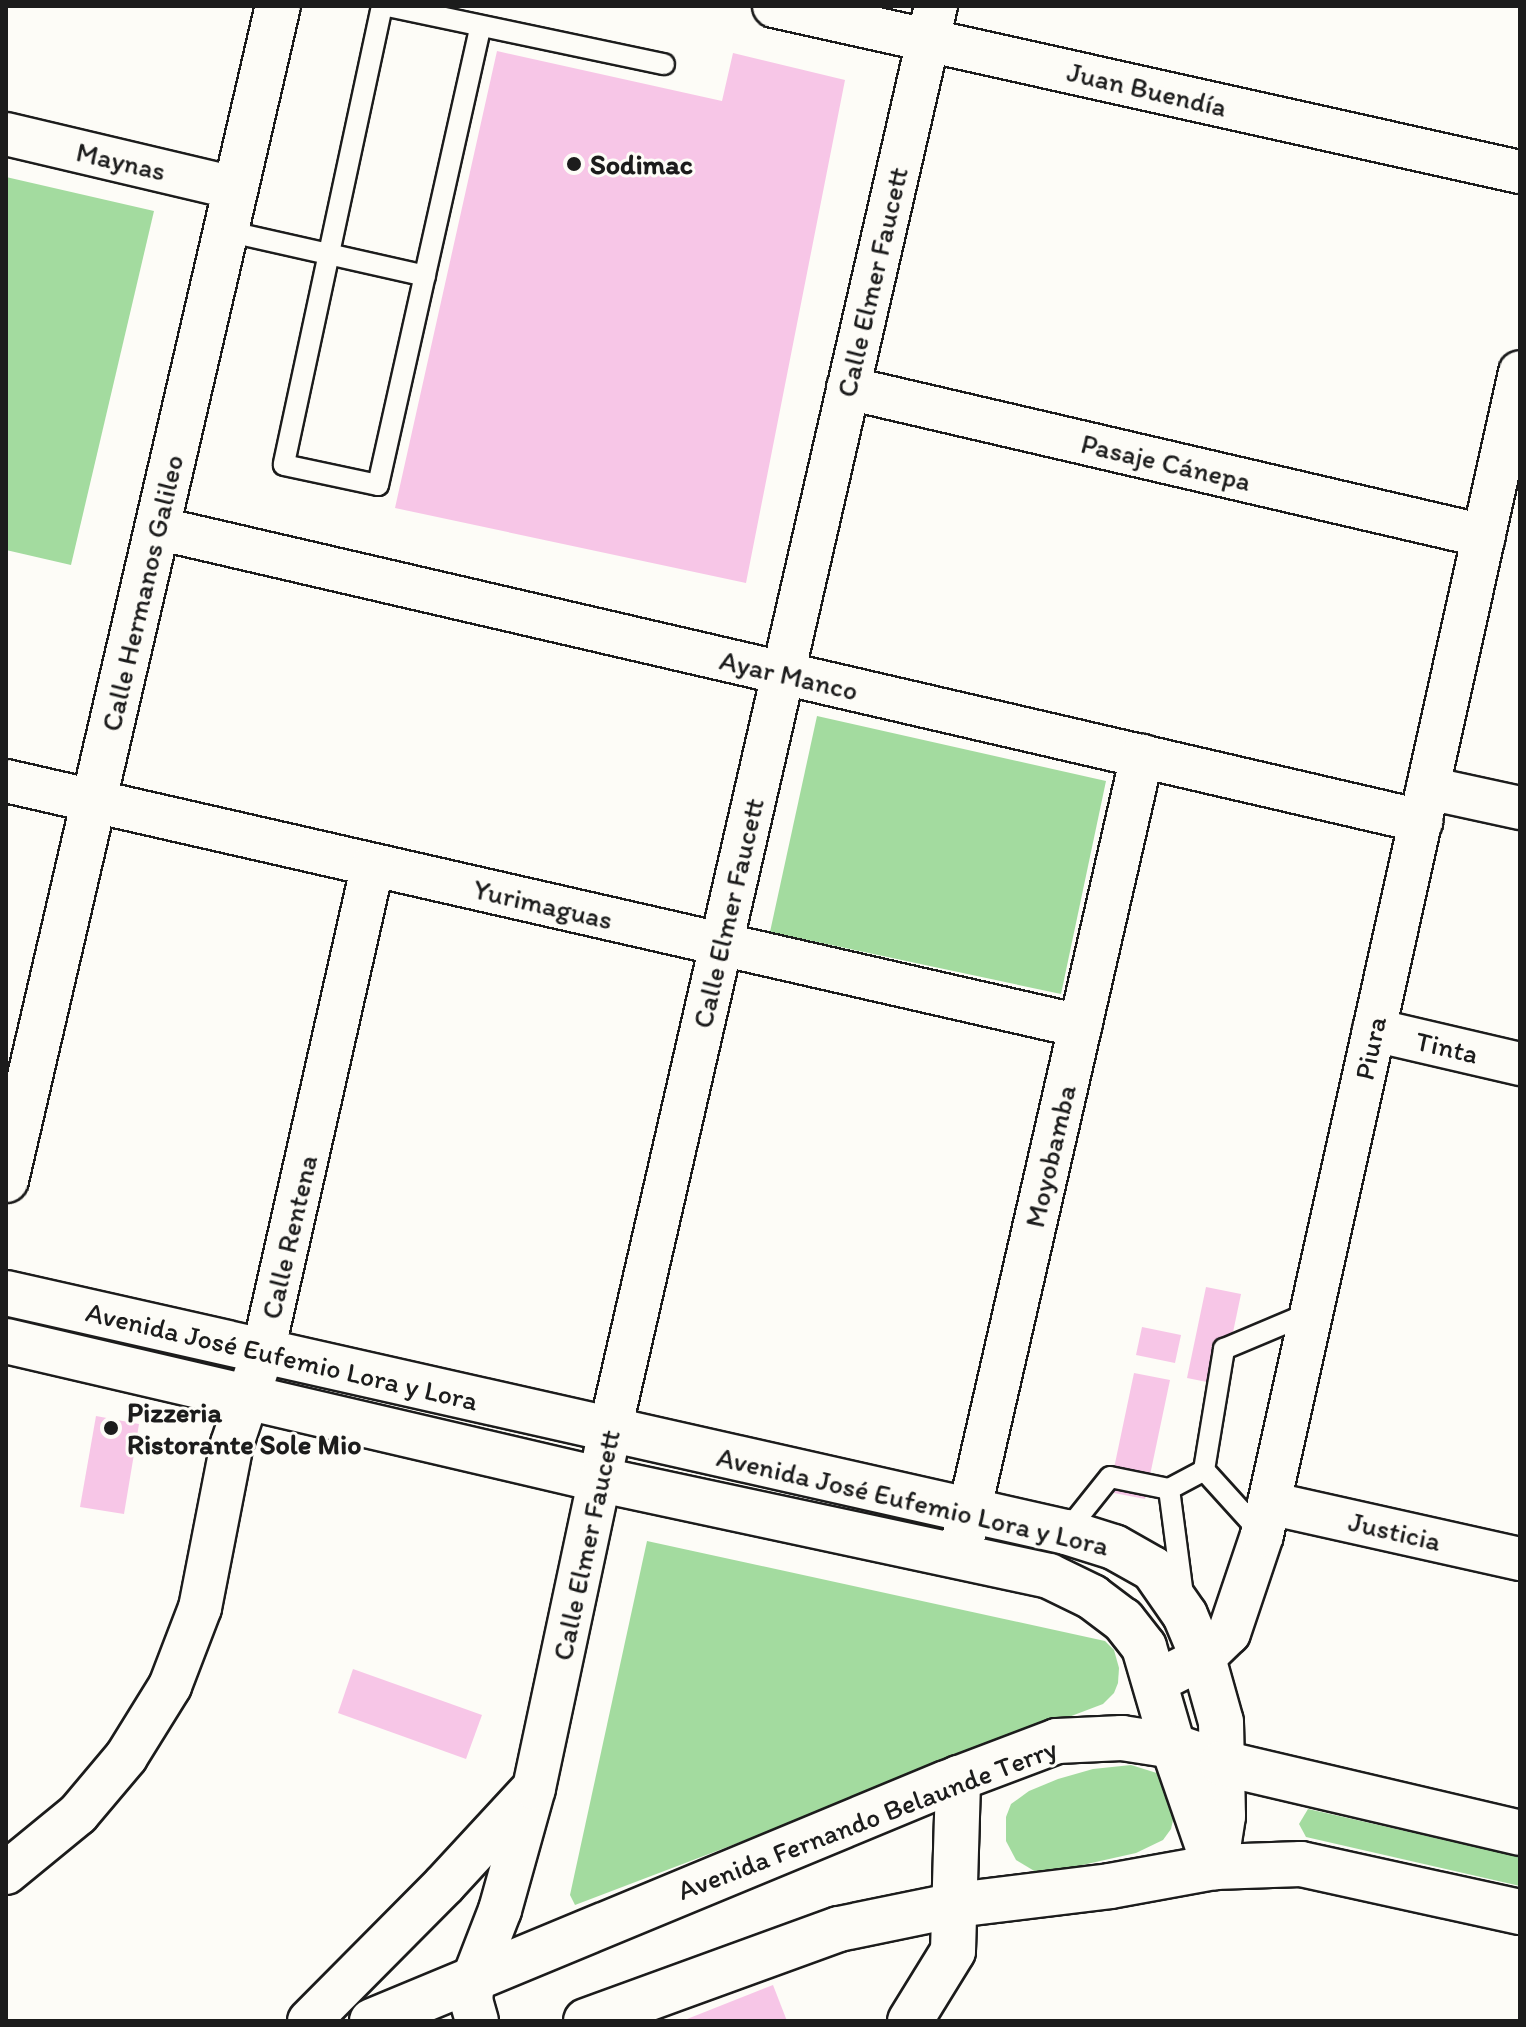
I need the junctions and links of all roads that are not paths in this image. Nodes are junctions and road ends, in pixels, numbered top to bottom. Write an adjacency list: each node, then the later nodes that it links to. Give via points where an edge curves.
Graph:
1 (278, 6): 10 (main road, Calle Hermanos Galileo)
2 (382, 6): 12 (lane)
3 (388, 6): 6 (lane)
4 (774, 6): 5 (street, Juan Buendía)
5 (932, 23): 9 (street, Juan Buendía); 15 (street, Calle Elmer Faucett)
6 (481, 26): 7 (lane); 13 (lane)
7 (664, 64)
8 (6, 134): 10 (street, Maynas)
9 (1520, 172)
10 (235, 188): 11 (main road, Calle Hermanos Galileo)
11 (226, 231): 12 (lane); 16 (main road, Calle Hermanos Galileo)
12 (329, 254): 13 (lane); 13 (lane, via 284,465 378,485)
13 (425, 276)
14 (1520, 372): 17 (street, Piura)
15 (848, 388): 17 (street, Pasaje Cánepa); 18 (street, Calle Elmer Faucett)
16 (157, 528): 18 (street, Ayar Manco); 21 (main road, Calle Hermanos Galileo)
17 (1484, 536): 22 (street, Piura)
18 (782, 673): 19 (street, Ayar Manco); 25 (street, Calle Elmer Faucett)
19 (1142, 756): 22 (street, Ayar Manco); 26 (street, Moyobamba)
20 (6, 781): 21 (street, Yurimaguas)
21 (94, 801): 24 (street, Yurimaguas); 29 (main road, Calle Hermanos Galileo)
22 (1424, 805): 23 (street, Ayar Manco); 27 (street, Piura)
23 (1520, 808)
24 (373, 865): 25 (street, Yurimaguas); 33 (street, Calle Rentena)
25 (721, 944): 26 (street, Yurimaguas); 35 (street, Calle Elmer Faucett)
26 (1080, 1026): 39 (street, Moyobamba)
27 (1374, 1030): 28 (street, Tinta); 31 (street, Piura)
28 (1520, 1064)
29 (6, 1180)
30 (6, 1293): 33 (main road, Avenida José Eufemio Lora y Lora)
31 (1312, 1312): 36 (lane, via 1224,1349); 40 (street, Piura)
32 (6, 1341): 34 (main road, Avenida José Eufemio Lora y Lora)
33 (263, 1352): 34 (street, Calle Rentena); 35 (main road, Avenida José Eufemio Lora y Lora)
34 (245, 1397): 37 (main road, Avenida José Eufemio Lora y Lora); 53 (street, Calle Rentena, via 200,1608 170,1686 126,1757 78,1814)
35 (610, 1430): 37 (street, Calle Elmer Faucett); 39 (main road, Avenida José Eufemio Lora y Lora)
36 (1204, 1470): 38 (lane); 40 (lane)
37 (602, 1480): 42 (main road, Avenida José Eufemio Lora y Lora); 50 (street, Calle Elmer Faucett)
38 (1169, 1489): 41 (lane, via 1110,1477); 44 (lane)
39 (969, 1511): 41 (main road, Avenida José Eufemio Lora y Lora); 42 (street, Moyobamba)
40 (1266, 1519): 43 (street, Justicia); 45 (street, Piura, via 1229,1633)
41 (1066, 1532): 44 (main road, Avenida José Eufemio Lora y Lora, via 1114,1547 1153,1569)
42 (959, 1556): 46 (main road, Avenida José Eufemio Lora y Lora, via 1049,1576 1092,1597 1123,1620 1144,1647)
43 (1520, 1559)
44 (1185, 1615): 45 (main road, Avenida José Eufemio Lora y Lora)
45 (1203, 1658): 46 (street, Piura); 48 (main road, Avenida José Eufemio Lora y Lora, via 1221,1722)
46 (1155, 1682): 47 (main road, Avenida José Eufemio Lora y Lora)
47 (1173, 1746): 48 (main road, Avenida Fernando Belaunde Terry); 49 (main road, Avenida Fernando Belaunde Terry, via 1122,1738 1057,1741); 52 (main road, Avenida José Eufemio Lora y Lora)
48 (1222, 1763): 51 (main road, Avenida Fernando Belaunde Terry); 52 (main road, Avenida José Eufemio Lora y Lora, via 1223,1816)
49 (958, 1778): 54 (main road); 56 (main road, Avenida Fernando Belaunde Terry)
50 (534, 1788): 56 (street, Calle Elmer Faucett, via 500,1910); 57 (street)
51 (1520, 1833)
52 (1215, 1867): 54 (main road); 55 (main road, via 1301,1864)
53 (6, 1873)
54 (956, 1905): 60 (main road, via 839,1929); 61 (main road, via 953,1951)
55 (1520, 1912)
56 (474, 1977): 58 (main road, Avenida Fernando Belaunde Terry); 59 (street, Calle Elmer Faucett, via 471,2000)
57 (309, 2021)
58 (372, 2021)
59 (477, 2021)
60 (586, 2021)
61 (910, 2021)

